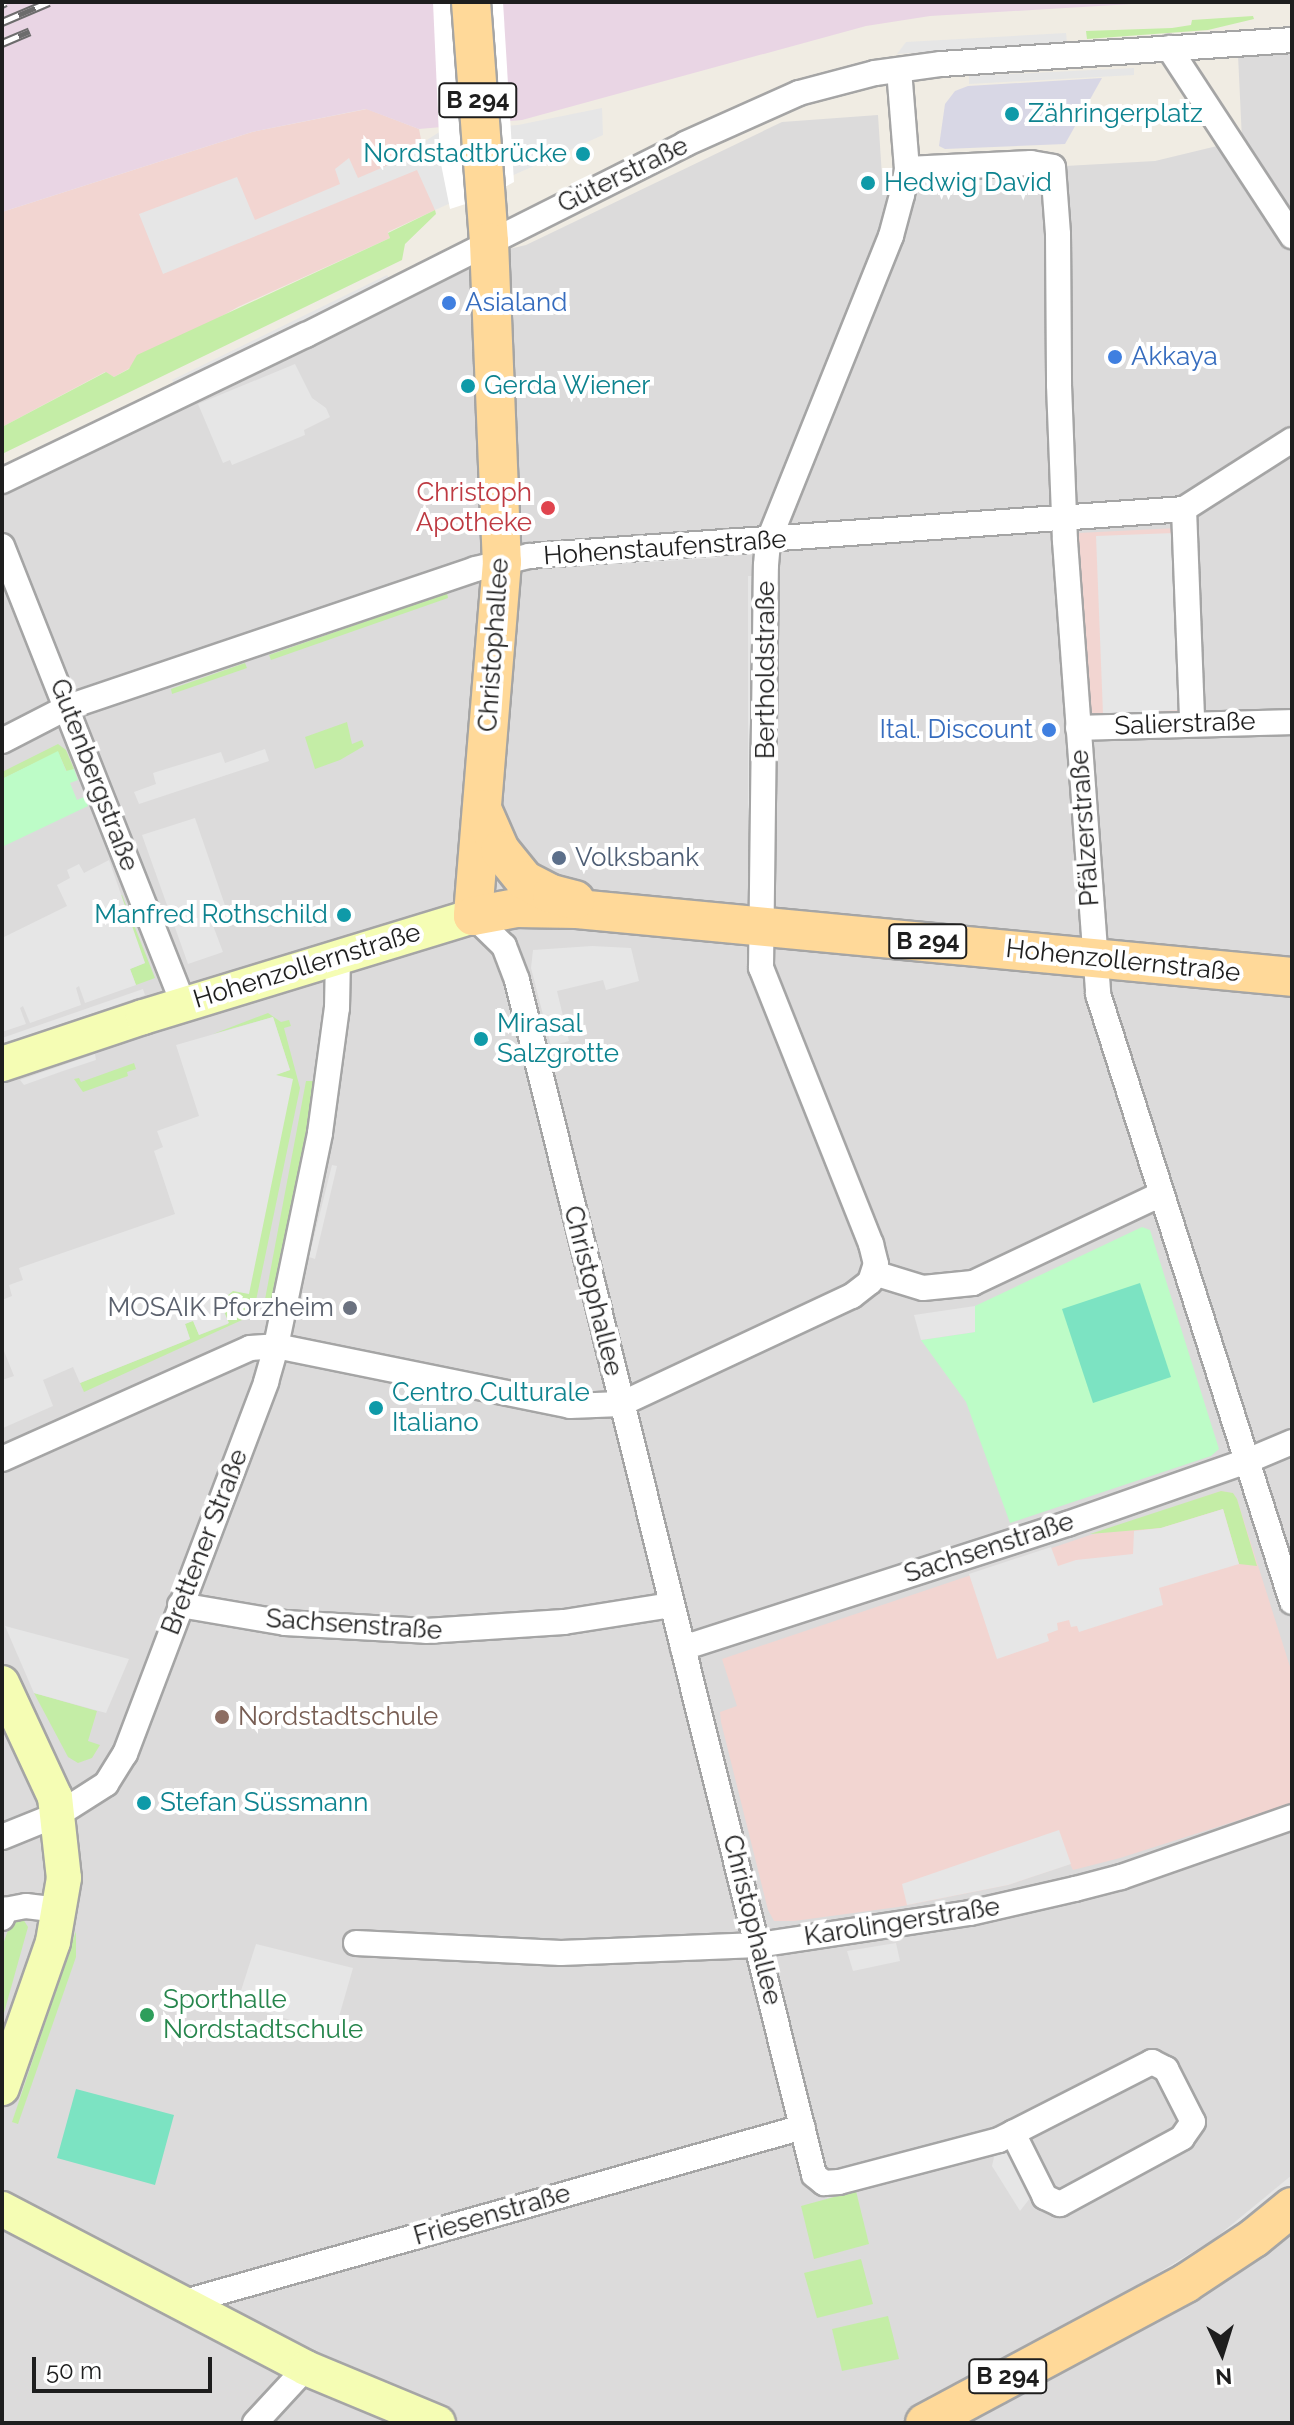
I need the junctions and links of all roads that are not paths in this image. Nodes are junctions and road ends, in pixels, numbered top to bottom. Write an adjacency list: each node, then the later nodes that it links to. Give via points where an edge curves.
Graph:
1 (471, 2): 7 (main road, Christophallee / B 294)
2 (1292, 40): 3 (street, Güterstraße)
3 (1169, 48): 4 (street, Güterstraße); 6 (street)
4 (899, 70): 5 (street, Bertholdstraße); 7 (street, Güterstraße, via 842,80 776,102)
5 (907, 169): 11 (street, Pfälzerstraße, via 1031,163 1053,167); 12 (street, Bertholdstraße, via 891,236)
6 (1292, 236)
7 (489, 242): 9 (street, Güterstraße); 14 (main road, Christophallee / B 294)
8 (1292, 440): 10 (street, Hohenstaufenstraße)
9 (2, 481)
10 (1184, 509): 11 (street, Hohenstaufenstraße); 16 (street)
11 (1065, 517): 12 (street, Hohenstaufenstraße); 18 (street, Pfälzerstraße)
12 (768, 542): 14 (street, Hohenstaufenstraße); 23 (street, Bertholdstraße)
13 (2, 546): 15 (street, Gutenbergstraße)
14 (502, 562): 15 (street, Hohenstaufenstraße, via 444,577); 20 (main road, Christophallee / B 294)
15 (68, 707): 19 (street, Hohenstaufenstraße); 27 (street, Gutenbergstraße)
16 (1192, 722): 17 (street, Salierstraße); 18 (street, Salierstraße)
17 (1292, 722)
18 (1078, 728): 25 (street, Pfälzerstraße)
19 (2, 741)
20 (481, 807): 21 (main road, Hohenzollernstraße, via 500,850 524,880 552,894); 22 (main road, Christophallee / B 294)
21 (620, 912): 22 (main road, Hohenzollernstraße / B 294, via 528,908); 23 (main road, Hohenzollernstraße / B 294)
22 (473, 916): 24 (main road, Hohenzollernstraße); 32 (street, Christophallee, via 504,946 517,980)
23 (762, 926): 25 (main road, Hohenzollernstraße / B 294); 30 (street, Bertholdstraße, via 762,976 871,1244)
24 (338, 957): 27 (main road, Hohenzollernstraße); 31 (street, Brettener Straße, via 337,1008 320,1133)
25 (1093, 961): 26 (main road, Hohenzollernstraße / B 294); 29 (street, Pfälzerstraße, via 1098,994)
26 (1292, 977)
27 (184, 1005): 28 (main road, Hohenzollernstraße)
28 (2, 1064)
29 (1161, 1194): 30 (street, via 973,1283 923,1288); 35 (street, Pfälzerstraße)
30 (874, 1273): 32 (street, via 862,1291)
31 (276, 1346): 32 (street, via 570,1406); 34 (street, via 242,1351); 37 (street, Brettener Straße)
32 (621, 1404): 38 (street, Christophallee)
33 (1292, 1442): 35 (street, Sachsenstraße)
34 (2, 1459)
35 (1247, 1461): 36 (street, Pfälzerstraße); 39 (street, Sachsenstraße)
36 (1292, 1602)
37 (180, 1605): 38 (street, Sachsenstraße, via 285,1623 426,1631 550,1624); 41 (street, Brettener Straße, via 120,1766 106,1784)
38 (671, 1605): 39 (street, Christophallee)
39 (683, 1648): 47 (street, Christophallee)
40 (2, 1683): 41 (main road, via 48,1777)
41 (59, 1814): 43 (street, Brettener Straße); 44 (main road)
42 (1292, 1817): 47 (street, Karolingerstraße, via 1075,1889 970,1913)
43 (2, 1837)
44 (61, 1910): 45 (street, via 26,1906 5,1910); 48 (main road)
45 (2, 1918)
46 (356, 1943): 47 (street, Karolingerstraße, via 548,1953)
47 (758, 1945): 49 (street, Christophallee)
48 (2, 2088)
49 (803, 2127): 50 (street, Christophallee, via 814,2175 832,2184); 55 (street, Friesenstraße)
50 (1013, 2133): 50 (street, Christophallee, via 1152,2062 1166,2069 1193,2122 1182,2138 1060,2204 1045,2197)
51 (2, 2191): 54 (main road, via 20,2200)
52 (1292, 2207): 59 (main road, B 294, via 1186,2283)
53 (2, 2209): 54 (main road)
54 (43, 2228): 55 (main road)
55 (181, 2303): 56 (main road)
56 (306, 2368): 57 (street); 58 (main road)
57 (255, 2423)
58 (438, 2423)
59 (925, 2423)

